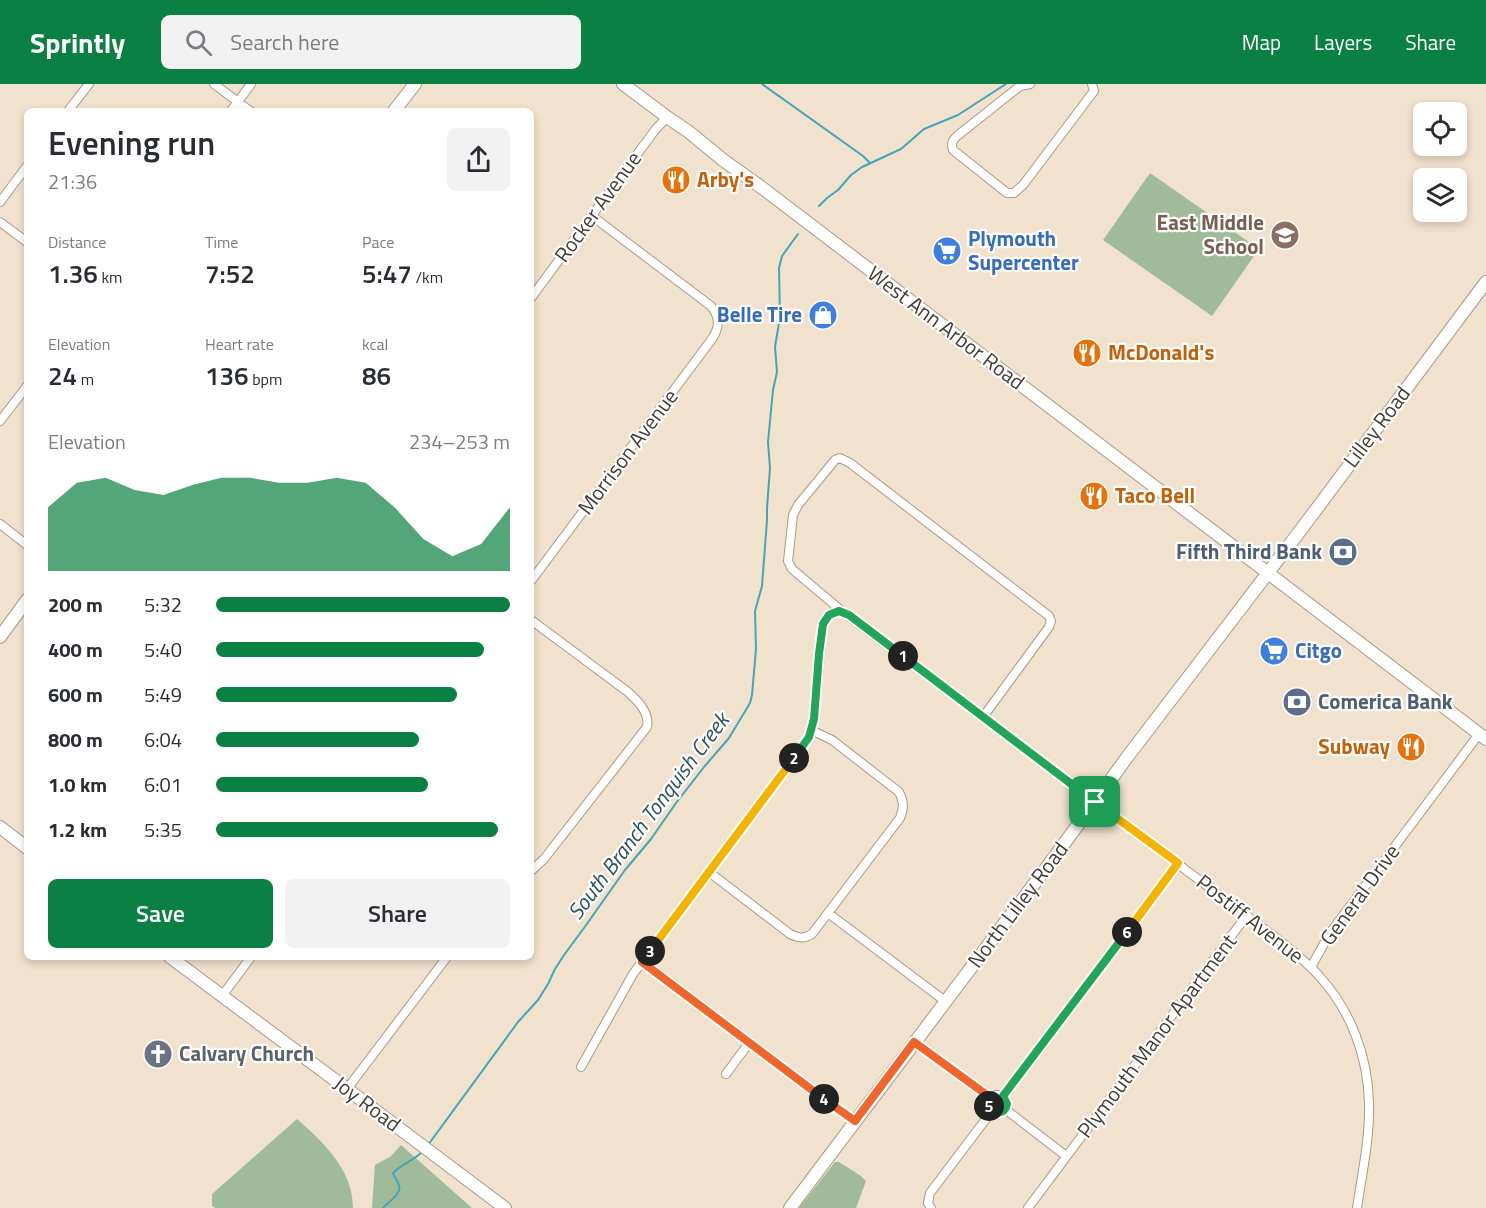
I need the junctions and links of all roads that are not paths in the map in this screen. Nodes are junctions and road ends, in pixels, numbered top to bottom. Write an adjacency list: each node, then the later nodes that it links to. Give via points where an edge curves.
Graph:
1 (89, 84): 10 (street)
2 (214, 84): 9 (street)
3 (251, 84): 9 (street)
4 (414, 84): 13 (street)
5 (623, 84): 14 (street, West Ann Arbor Road)
6 (1030, 84): 8 (street)
7 (1092, 84): 8 (street, via 1094,91 1023,185 1011,194 952,150 951,145)
8 (1019, 85)
9 (238, 102): 11 (street); 12 (street)
10 (70, 108)
11 (233, 108)
12 (246, 108)
13 (396, 108)
14 (667, 117): 17 (street, Rocker Avenue); 26 (street, West Ann Arbor Road)
15 (24, 170): 16 (street)
16 (0, 202)
17 (592, 216): 21 (street, Rocker Avenue); 27 (street, Morrison Avenue, via 711,306 716,312 717,331)
18 (0, 222): 19 (street)
19 (24, 240)
20 (1486, 282): 26 (street, Lilley Road)
21 (534, 294)
22 (24, 390): 23 (street)
23 (0, 421)
24 (0, 524): 25 (street)
25 (24, 543)
26 (1268, 572): 34 (street, West Ann Arbor Road); 35 (street, North Lilley Road)
27 (534, 578)
28 (24, 604): 31 (street)
29 (843, 612): 32 (street, Postiff Avenue); 32 (street, Postiff Avenue, via 788,561 795,510 840,458 1049,616 1049,627); 33 (street, via 833,613 823,624)
30 (534, 622): 39 (street, via 637,700 648,721)
31 (0, 637)
32 (983, 717): 35 (street, Postiff Avenue)
33 (811, 730): 40 (street); 41 (street, via 832,740 886,781 899,792 903,804 900,818)
34 (1483, 736): 47 (street, General Drive, via 1330,933)
35 (1095, 802): 38 (street, Postiff Avenue); 49 (street, North Lilley Road)
36 (0, 827): 37 (street)
37 (24, 846)
38 (1178, 863): 42 (street, Postiff Avenue); 55 (street)
39 (534, 868)
40 (709, 872): 41 (street, via 796,937 812,934); 46 (street)
41 (828, 913): 49 (street)
42 (1247, 915): 47 (street, Postiff Avenue); 60 (street, Plymouth Manor Apartment)
43 (174, 960): 48 (street, Joy Road)
44 (249, 960): 48 (street)
45 (445, 960): 54 (street)
46 (642, 962): 51 (street); 52 (street)
47 (1311, 967): 65 (street, General Drive, via 1342,1007 1365,1065 1369,1120)
48 (222, 996): 54 (street, Joy Road)
49 (945, 1001): 50 (street, North Lilley Road)
50 (914, 1042): 56 (street); 59 (street, North Lilley Road)
51 (749, 1043): 53 (street); 59 (street)
52 (581, 1067)
53 (726, 1074)
54 (347, 1089): 61 (street, Joy Road)
55 (1003, 1096): 56 (street); 57 (street)
56 (991, 1098): 58 (street)
57 (1005, 1109): 58 (street, via 1001,1113); 60 (street, Plymouth Manor Apartment)
58 (992, 1111): 63 (street, via 930,1194)
59 (855, 1121): 62 (street, North Lilley Road)
60 (1066, 1156): 64 (street, Plymouth Manor Apartment)
61 (505, 1208)
62 (789, 1208)
63 (931, 1208)
64 (1028, 1208)
65 (1357, 1208)

